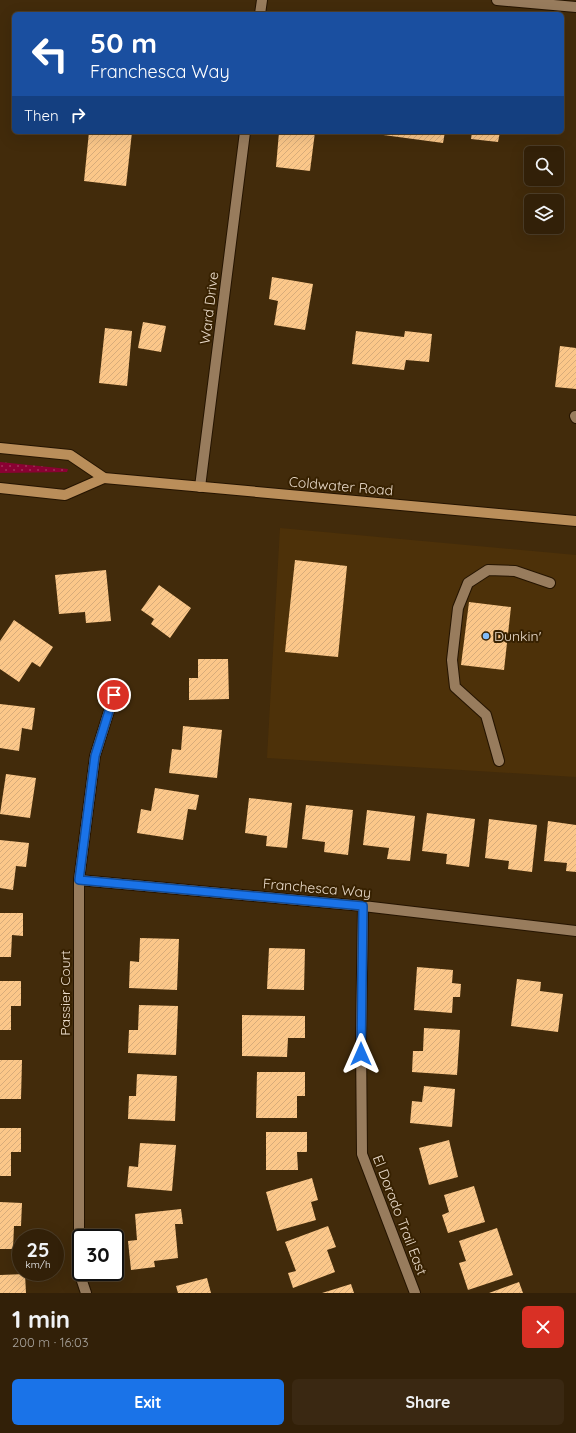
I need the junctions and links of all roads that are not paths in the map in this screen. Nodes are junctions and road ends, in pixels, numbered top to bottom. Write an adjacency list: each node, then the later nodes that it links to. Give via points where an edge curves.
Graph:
1 (262, 0): 4 (street)
2 (497, 0): 3 (street)
3 (576, 7)
4 (260, 12)
5 (245, 134): 8 (street, Ward Drive)
6 (0, 448): 7 (main road, Coldwater Road, via 70,455)
7 (104, 478): 8 (main road, Coldwater Road); 9 (main road, Coldwater Road, via 65,495)
8 (200, 487): 10 (main road, Coldwater Road)
9 (0, 488)
10 (576, 521)
11 (550, 583): 13 (street, via 515,571 488,570 468,583 458,608 452,660 455,687 486,715)
12 (114, 695): 14 (street, Passier Court, via 95,756)
13 (499, 761)
14 (79, 880): 15 (street, Franchesca Way); 17 (street, Passier Court, via 78,1272)
15 (363, 906): 16 (street, Franchesca Way); 18 (street, El Dorado Trail East, via 362,1154)
16 (576, 931)
17 (86, 1293)
18 (415, 1293)

